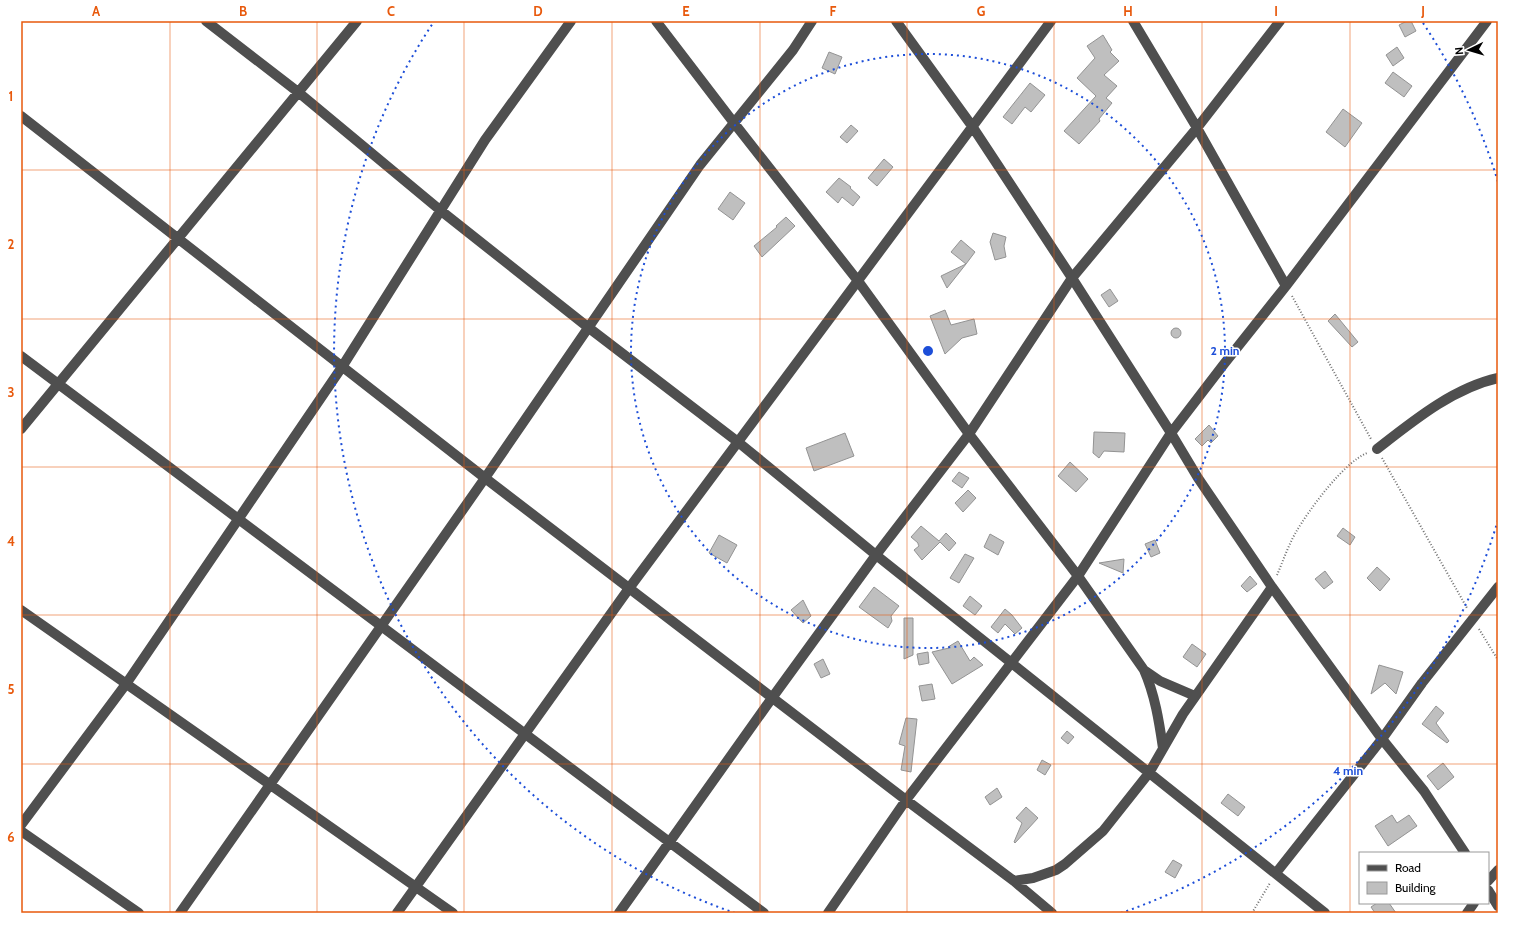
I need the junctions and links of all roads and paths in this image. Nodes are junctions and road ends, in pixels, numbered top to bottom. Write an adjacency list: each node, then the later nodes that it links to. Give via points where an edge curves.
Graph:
1 (206, 21): 11 (street)
2 (357, 21): 11 (street)
3 (571, 21): 16 (street, via 485,140)
4 (656, 21): 13 (street)
5 (812, 21): 13 (street, via 793,50)
6 (896, 21): 14 (street)
7 (1051, 21): 14 (street)
8 (1133, 21): 15 (street)
9 (1280, 21): 15 (street)
10 (1487, 21): 20 (street)
11 (298, 92): 16 (street); 17 (street)
12 (21, 116): 17 (street)
13 (734, 123): 19 (street); 21 (street, via 700,165)
14 (972, 126): 18 (street); 19 (street)
15 (1197, 128): 18 (street); 20 (street)
16 (440, 210): 21 (street); 23 (street)
17 (179, 238): 23 (street); 25 (street)
18 (1072, 278): 27 (street); 28 (street)
19 (858, 281): 28 (street); 29 (street)
20 (1286, 286): 27 (street); 30 (path)
21 (589, 328): 29 (street); 31 (street)
22 (21, 356): 25 (street)
23 (342, 366): 31 (street); 32 (street)
24 (1498, 378): 30 (street, via 1468,387 1418,417)
25 (58, 384): 26 (street); 32 (street)
26 (21, 429)
27 (1171, 433): 34 (street); 36 (street, via 1198,478)
28 (969, 434): 33 (street); 34 (street)
29 (738, 442): 33 (street); 35 (street)
30 (1377, 449): 36 (path, via 1358,457 1337,476 1296,533); 39 (path)
31 (486, 478): 35 (street); 40 (street)
32 (238, 519): 40 (street); 44 (street)
33 (876, 555): 42 (street); 46 (street)
34 (1078, 576): 42 (street); 43 (street)
35 (630, 587): 46 (street); 47 (street)
36 (1272, 587): 45 (street); 48 (street)
37 (1498, 587): 39 (street)
38 (21, 610): 44 (street)
39 (1473, 618): 41 (path); 48 (street)
40 (380, 626): 47 (street); 51 (street)
41 (1498, 660)
42 (1012, 662): 50 (street); 52 (street)
43 (1144, 670): 45 (street, via 1160,681); 49 (street, via 1157,708)
44 (126, 684): 51 (street); 53 (street)
45 (1195, 696): 49 (street)
46 (772, 698): 52 (street); 55 (street)
47 (525, 734): 55 (street); 61 (street)
48 (1382, 738): 56 (street, via 1424,791); 58 (street)
49 (1163, 748): 50 (street)
50 (1149, 773): 58 (street); 60 (street, via 1102,831 1065,864 1042,876)
51 (270, 785): 61 (street); 66 (street)
52 (906, 800): 60 (street); 71 (street)
53 (21, 825)
54 (21, 831): 65 (street)
55 (670, 843): 69 (street); 70 (street)
56 (1464, 852)
57 (1498, 870): 59 (street)
58 (1276, 873): 73 (path); 74 (street)
59 (1489, 880)
60 (1014, 881): 72 (street)
61 (416, 887): 67 (street); 68 (street)
62 (1489, 892): 64 (street)
63 (1473, 904): 75 (street)
64 (1498, 906)
65 (138, 913)
66 (180, 913)
67 (397, 913)
68 (453, 913)
69 (619, 913)
70 (764, 913)
71 (828, 913)
72 (1052, 913)
73 (1252, 913)
74 (1325, 913)
75 (1467, 913)

